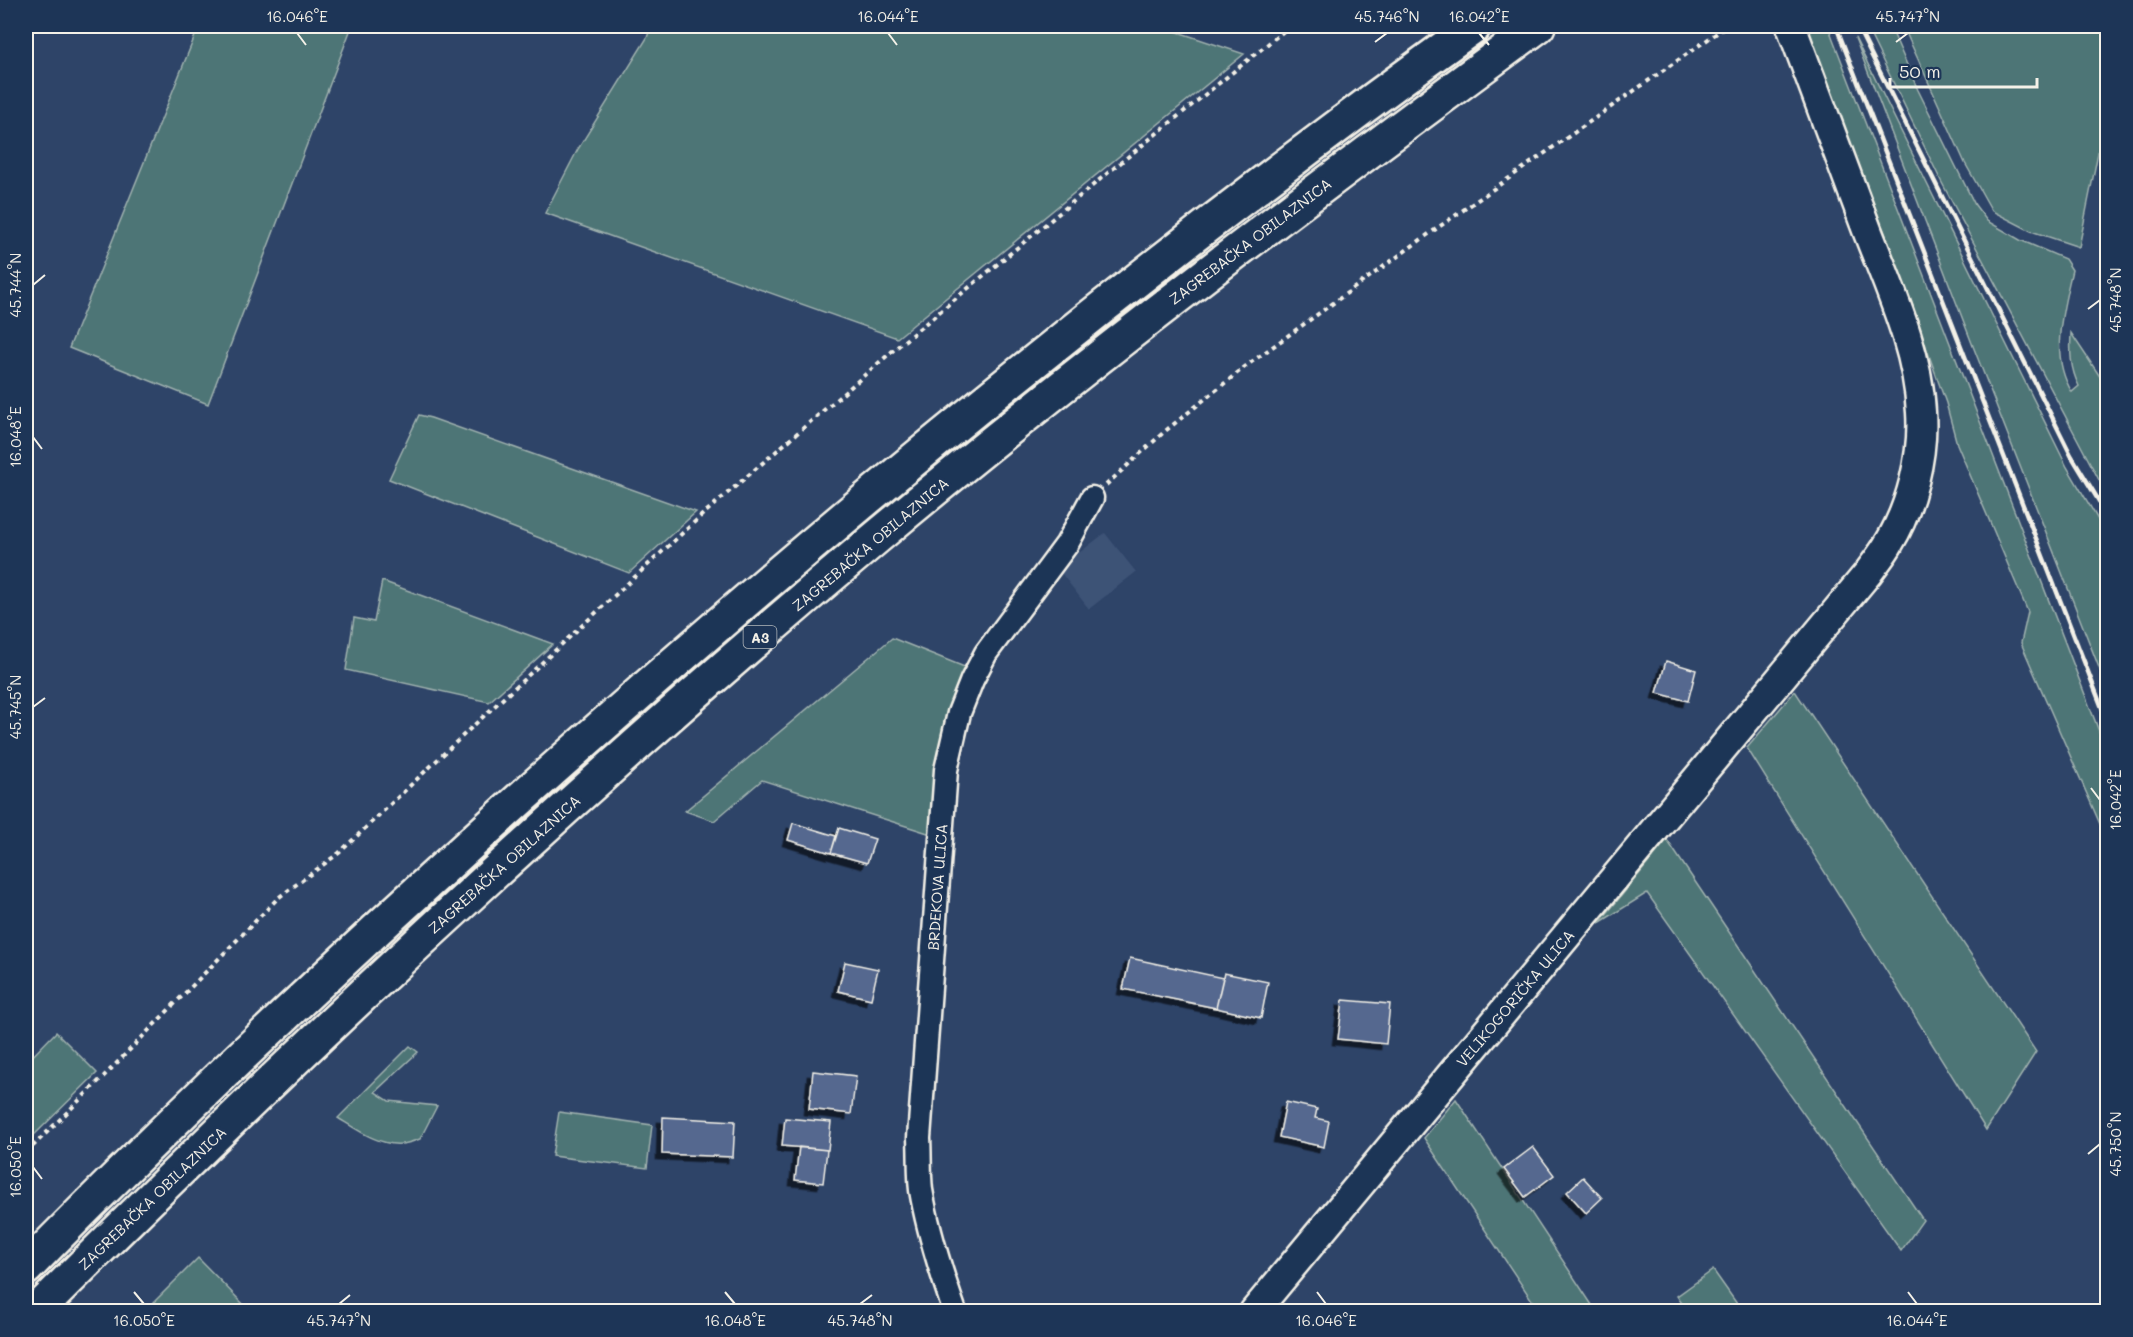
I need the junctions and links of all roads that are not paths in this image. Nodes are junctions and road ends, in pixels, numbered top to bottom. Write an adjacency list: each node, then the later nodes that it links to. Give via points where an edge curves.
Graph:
1 (1474, 26): 5 (highway, A3, via 1124,290 733,611 358,947)
2 (1539, 26): 6 (highway, ZAGREBAČKA OBILAZNICA / A3, via 1140,325 887,529 741,653 383,974)
3 (1791, 26): 8 (street, VELIKOGORIČKA ULICA, via 1909,346 1922,413 1920,445 1904,511 1890,543 1868,573)
4 (1092, 498): 7 (street, BRDEKOVA ULICA, via 1067,544 986,653 959,713 946,770 919,1138 921,1188 929,1229)
5 (26, 1268)
6 (36, 1311)
7 (955, 1311)
8 (1254, 1311)

